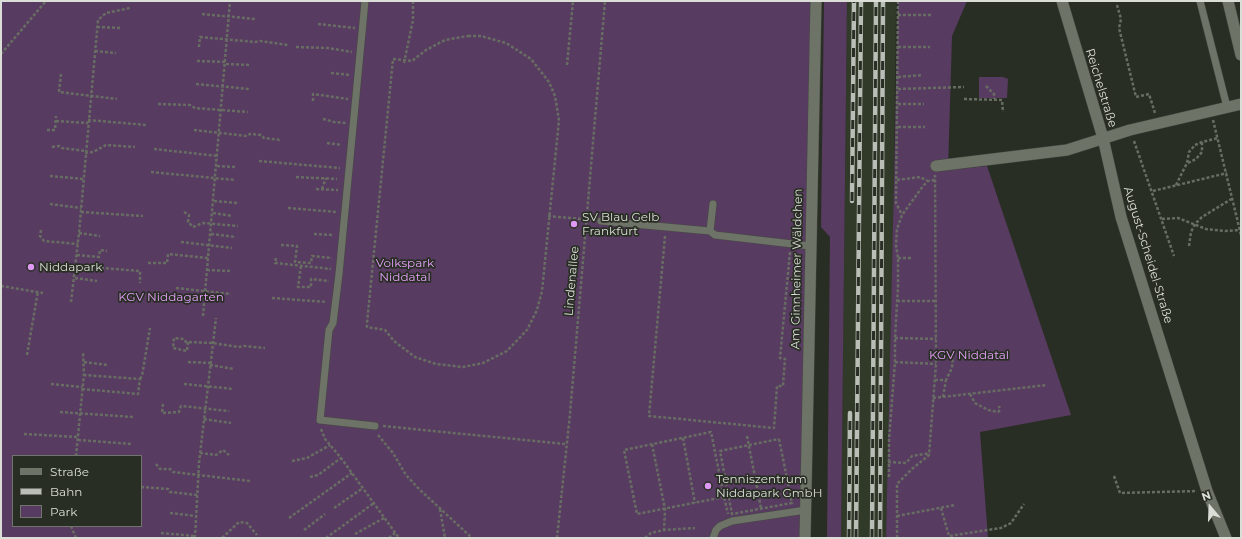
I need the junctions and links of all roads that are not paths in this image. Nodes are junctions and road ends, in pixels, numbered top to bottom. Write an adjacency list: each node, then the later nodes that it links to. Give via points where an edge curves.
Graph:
1 (365, 1): 15 (lane, via 338,282 333,324 329,330 320,420)
2 (816, 1): 14 (street, Am Ginnheimer Wäldchen)
3 (1062, 1): 9 (street, Reichelstraße)
4 (1200, 1): 8 (lane)
5 (1228, 1): 6 (street)
6 (1241, 56)
7 (1241, 104): 8 (street, Reichelstraße)
8 (1226, 107): 9 (street, Reichelstraße)
9 (1103, 138): 10 (street, via 1067,150); 19 (street, August-Scheidel-Straße, via 1121,217 1207,491)
10 (936, 166)
11 (713, 204): 13 (lane)
12 (601, 221): 13 (lane)
13 (710, 231): 14 (lane, via 715,236)
14 (810, 246): 16 (street, Am Ginnheimer Wäldchen)
15 (373, 425)
16 (806, 510): 17 (lane, via 729,522 716,530); 18 (street, Am Ginnheimer Wäldchen)
17 (713, 538)
18 (805, 538)
19 (1226, 538)

